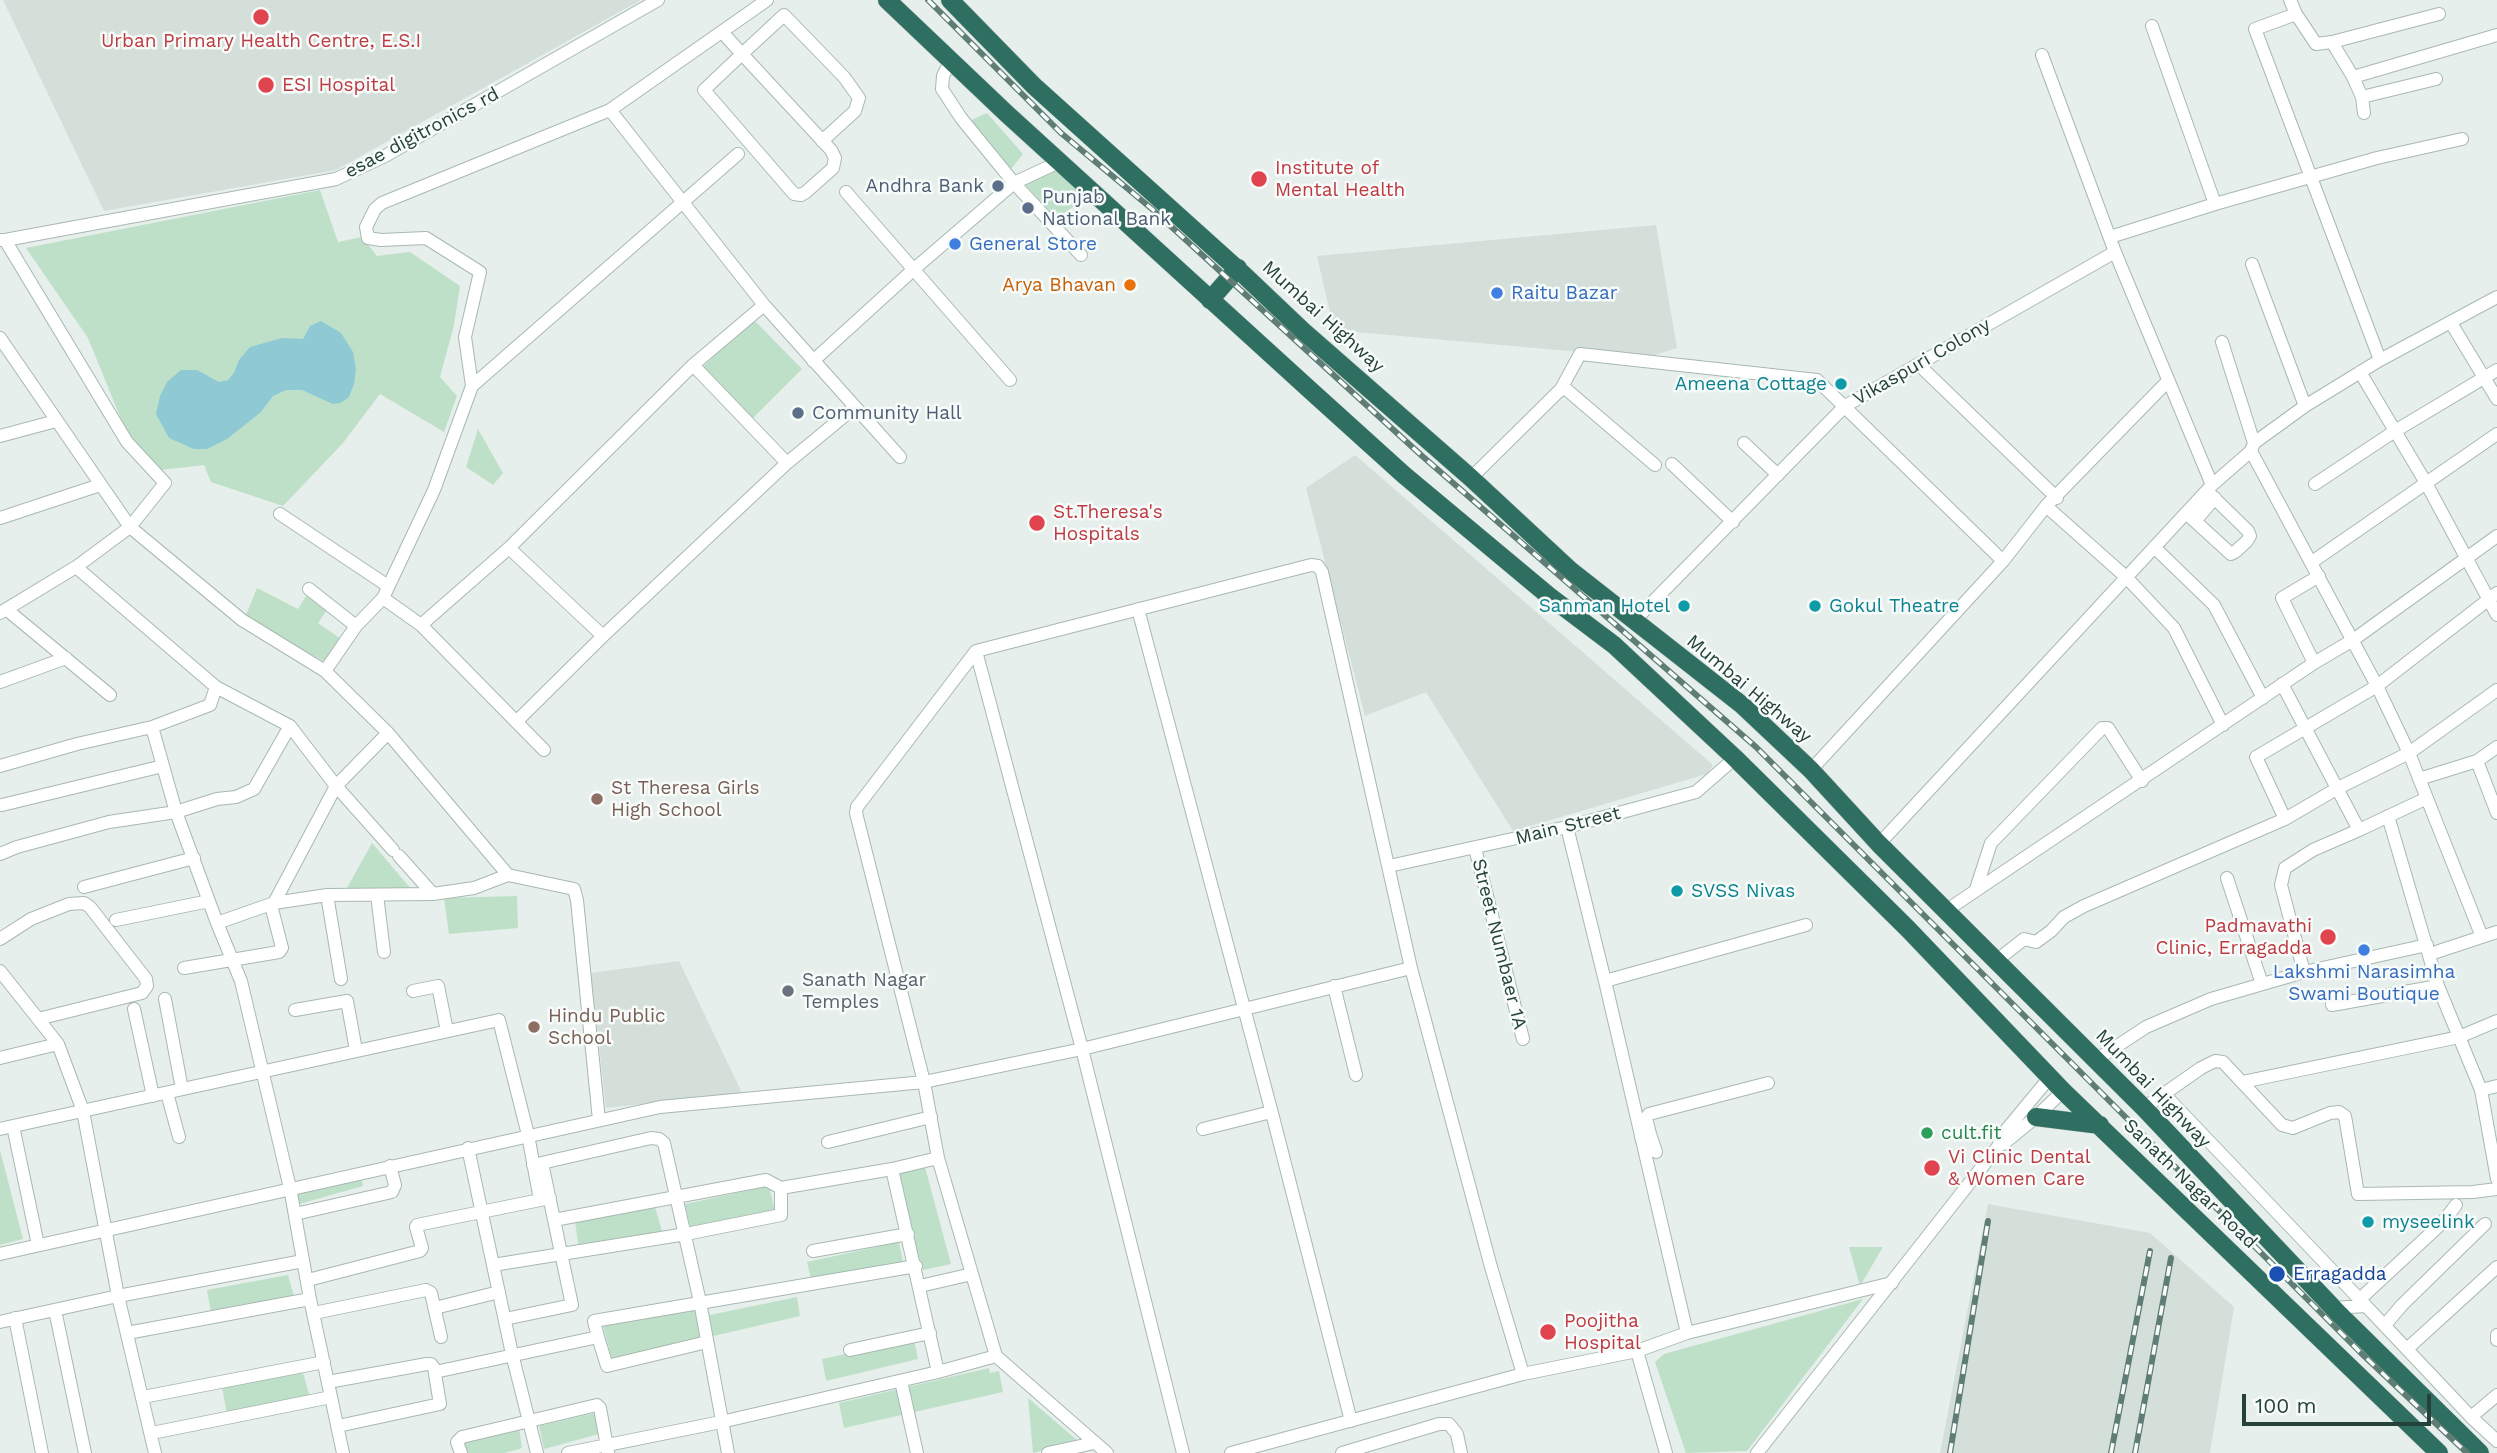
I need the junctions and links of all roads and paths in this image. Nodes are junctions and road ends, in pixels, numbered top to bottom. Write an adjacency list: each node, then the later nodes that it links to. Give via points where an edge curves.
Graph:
1 (658, 0): 31 (street, esae digitronics rd, via 385,156 336,178)
2 (768, 0): 8 (street); 10 (street)
3 (887, 0): 15 (highway)
4 (950, 0): 35 (highway, Mumbai Highway, via 1034,86)
5 (2290, 0): 6 (street)
6 (2295, 14): 12 (street, via 2316,44); 25 (street, via 2255,29)
7 (2439, 14): 12 (street)
8 (784, 15): 13 (street); 22 (street, via 859,97 855,111)
9 (2152, 26): 29 (street)
10 (722, 32): 13 (street); 19 (street)
11 (2497, 35): 16 (street)
12 (2332, 42): 16 (street)
13 (742, 54): 22 (street); 22 (street, via 704,90 794,194 806,192 833,168 835,158)
14 (2042, 55): 30 (street)
15 (951, 60): 24 (highway); 26 (street, via 943,89)
16 (2353, 77): 18 (street)
17 (2436, 79): 18 (street)
18 (2362, 97): 20 (street)
19 (610, 110): 28 (street); 52 (street, via 382,203 368,219 368,238 426,238 480,272 465,337)
20 (2364, 113)
21 (2462, 139): 25 (street)
22 (822, 141)
23 (738, 154): 28 (street)
24 (1059, 162): 26 (street); 38 (highway)
25 (2311, 177): 29 (street); 43 (street)
26 (1014, 183): 33 (street); 36 (street)
27 (846, 192): 36 (street)
28 (683, 204): 39 (street); 52 (street)
29 (2216, 204): 30 (street)
30 (2110, 237): 32 (street)
31 (3, 240): 79 (street, via 127,442 165,483)
32 (2115, 252): 46 (street, Vikaspuri Colony); 51 (street)
33 (1081, 255)
34 (2252, 264): 56 (street)
35 (1238, 268): 38 (highway); 69 (highway, Mumbai Highway)
36 (913, 270): 44 (street); 50 (street)
37 (2497, 297): 40 (street)
38 (1210, 300): 92 (highway, via 1404,475)
39 (764, 305): 44 (street); 45 (street)
40 (2451, 323): 43 (street); 49 (street)
41 (0, 338): 58 (street)
42 (2222, 342): 63 (street)
43 (2380, 360): 48 (street)
44 (813, 361): 57 (street)
45 (693, 365): 65 (street); 82 (street)
46 (1920, 365): 55 (street, Vikaspuri Colony); 74 (street)
47 (2497, 370): 49 (street)
48 (2360, 372): 56 (street); 59 (street)
49 (2484, 379): 54 (street); 59 (street)
50 (1010, 380)
51 (2168, 382): 73 (street); 74 (street)
52 (471, 386): 91 (street, via 434,490)
53 (1561, 389): 55 (street, via 1580,354 1813,378); 66 (street); 69 (street)
54 (2497, 399)
55 (1844, 406): 68 (street, Vikaspuri Colony); 84 (street)
56 (2305, 406): 63 (street)
57 (855, 407): 64 (street); 65 (street)
58 (56, 421): 61 (street); 72 (street)
59 (2395, 431): 70 (street); 71 (street)
60 (2497, 434): 70 (street)
61 (0, 436)
62 (1744, 443): 68 (street)
63 (2253, 447): 73 (street); 85 (street)
64 (900, 457)
65 (787, 463): 100 (street)
66 (1655, 464)
67 (1672, 464): 78 (street)
68 (1778, 475): 78 (street, Vikaspuri Colony)
69 (1471, 478): 87 (highway, Mumbai Highway)
70 (2426, 483): 83 (street); 85 (street)
71 (2315, 484)
72 (100, 485): 77 (street); 79 (street)
73 (2211, 491): 76 (street); 76 (street, via 2248,531 2247,541 2231,554)
74 (2051, 502): 84 (street); 89 (street)
75 (280, 514): 91 (street)
76 (2190, 517): 81 (street)
77 (0, 518)
78 (1733, 522): 97 (street, Vikaspuri Colony)
79 (130, 527): 86 (street); 105 (street, via 242,620)
80 (2497, 536): 83 (street)
81 (2154, 547): 89 (street); 112 (street, via 2214,605)
82 (509, 548): 98 (street); 100 (street)
83 (2466, 558): 93 (street); 101 (street)
84 (2003, 561): 126 (street)
85 (2312, 562): 88 (street)
86 (76, 567): 95 (street); 109 (street)
87 (1570, 570): 92 (highway); 97 (highway, Mumbai Highway)
88 (2319, 576): 101 (street); 104 (street, via 2282,598)
89 (2126, 577): 114 (street, via 2174,628); 139 (street)
90 (309, 589): 99 (street)
91 (385, 592): 98 (street); 99 (street)
92 (1549, 596): 122 (highway, via 1614,645)
93 (2493, 596): 96 (street); 108 (street)
94 (1138, 609): 102 (street); 143 (street, via 1318,566); 176 (street)
95 (3, 611): 103 (street)
96 (2497, 615)
97 (1634, 621): 126 (highway, Mumbai Highway, via 1742,705)
98 (421, 625): 113 (street)
99 (356, 626): 105 (street)
100 (603, 636): 113 (street)
101 (2353, 640): 104 (street); 108 (street)
102 (976, 651): 185 (street); 192 (street, via 856,813)
103 (66, 658): 106 (street); 111 (street)
104 (2314, 663): 107 (street)
105 (326, 671): 118 (street)
106 (0, 682)
107 (2282, 684): 112 (street); 117 (street)
108 (2377, 686): 117 (street); 121 (street)
109 (216, 687): 115 (street); 116 (street, via 211,705)
110 (2497, 690): 121 (street)
111 (110, 695)
112 (2263, 698): 114 (street)
113 (516, 722): 120 (street)
114 (2223, 724): 128 (street)
115 (290, 726): 129 (street); 133 (street, via 254,789)
116 (152, 727): 124 (street); 125 (street)
117 (2306, 728): 130 (street); 136 (street, via 2256,757)
118 (388, 733): 129 (street); 144 (street)
119 (2497, 747): 123 (street)
120 (544, 750)
121 (2409, 753): 127 (street); 130 (street)
122 (1735, 758): 137 (street, Main Street, via 1696,793); 191 (highway)
123 (2477, 761): 127 (street); 134 (street)
124 (0, 766)
125 (163, 766): 132 (street); 133 (street)
126 (1811, 770): 139 (highway, Mumbai Highway)
127 (2419, 779): 131 (street)
128 (2141, 781): 147 (street); 147 (street, via 2108,728 2102,728 1992,843)
129 (336, 786): 148 (street); 152 (street)
130 (2337, 788): 136 (street); 138 (street)
131 (2425, 799): 135 (street); 158 (street)
132 (2, 805)
133 (176, 811): 141 (street, via 109,822); 142 (street)
134 (2497, 813)
135 (2388, 816): 138 (street); 160 (street)
136 (2285, 819): 163 (street, via 2084,906 2036,942 2024,939)
137 (1567, 827): 140 (street, Main Street); 169 (street)
138 (2359, 830): 167 (street, via 2313,850 2285,869 2281,885)
139 (1879, 844): 153 (highway, Mumbai Highway)
140 (1475, 848): 143 (street, Main Street); 183 (street, Street Numbaer 1A)
141 (0, 854)
142 (194, 858): 146 (street); 151 (street)
143 (1389, 866): 165 (street)
144 (508, 874): 148 (street, via 474,888); 207 (street, via 575,890)
145 (2227, 878): 170 (street)
146 (84, 887)
147 (1976, 888): 153 (street)
148 (433, 894): 150 (street)
149 (327, 895): 150 (street); 152 (street); 168 (street)
150 (377, 895): 161 (street)
151 (209, 901): 154 (street); 155 (street)
152 (272, 904): 155 (street); 162 (street, via 281,950)
153 (1947, 910): 163 (highway, Mumbai Highway)
154 (116, 920)
155 (217, 923): 162 (street)
156 (1806, 925): 169 (street)
157 (2497, 932): 158 (street)
158 (2482, 937): 160 (street)
159 (0, 939): 179 (street, via 31,919 84,903 146,979 142,993)
160 (2428, 950): 167 (street); 172 (street)
161 (384, 952)
162 (233, 961): 164 (street); 189 (street)
163 (1996, 961): 188 (highway, Mumbai Highway)
164 (184, 968)
165 (1411, 968): 171 (street); 274 (street)
166 (0, 971): 179 (street)
167 (2304, 972): 170 (street)
168 (341, 979)
169 (1605, 981): 214 (street)
170 (2262, 984): 188 (street, via 2178,1012)
171 (1334, 986): 176 (street); 190 (street)
172 (2438, 986): 175 (street); 182 (street)
173 (413, 991): 181 (street, via 438,986)
174 (165, 999): 196 (street)
175 (2332, 1004)
176 (1244, 1008): 185 (street); 204 (street)
177 (134, 1009): 201 (street)
178 (295, 1010): 186 (street, via 347,1001)
179 (38, 1019): 184 (street)
180 (2497, 1021): 182 (street)
181 (447, 1031): 186 (street); 211 (street, via 499,1020)
182 (2459, 1037): 193 (street); 197 (street)
183 (1523, 1039)
184 (58, 1044): 187 (street); 203 (street)
185 (1082, 1049): 192 (street); 303 (street)
186 (356, 1050): 189 (street)
187 (0, 1058)
188 (2096, 1060): 202 (highway, Mumbai Highway)
189 (263, 1072): 196 (street); 222 (street)
190 (1356, 1075)
191 (2050, 1077): 198 (highway); 216 (street)
192 (924, 1082): 205 (street); 207 (street, via 660,1107)
193 (2242, 1082): 200 (street, via 2223,1062 2216,1061); 224 (street, via 2287,1128 2330,1113 2344,1116 2358,1194)
194 (1768, 1083): 214 (street, via 1649,1114)
195 (2497, 1086): 197 (street)
196 (183, 1089): 199 (street)
197 (2481, 1090): 221 (street)
198 (2063, 1091): 206 (street); 208 (highway, Sanath Nagar Road)
199 (167, 1093): 201 (street); 212 (street)
200 (2164, 1094): 202 (street); 251 (street)
201 (153, 1096): 203 (street)
202 (2144, 1108): 253 (highway, Mumbai Highway)
203 (83, 1111): 209 (street); 232 (street)
204 (1271, 1112): 210 (street); 284 (street)
205 (931, 1117): 213 (street); 217 (street)
206 (2036, 1117): 208 (highway); 216 (street)
207 (599, 1120): 211 (street)
208 (2100, 1125): 281 (highway, Sanath Nagar Road)
209 (7, 1128): 235 (street)
210 (1203, 1129)
211 (527, 1135): 215 (street); 218 (street)
212 (179, 1138)
213 (828, 1142)
214 (1649, 1143): 261 (street)
215 (468, 1148): 219 (street); 228 (street)
216 (1997, 1148): 245 (street)
217 (938, 1158): 220 (street); 243 (street)
218 (537, 1164): 225 (street, via 659,1139 664,1143); 226 (street)
219 (390, 1166): 222 (street); 229 (street, via 395,1185 392,1192)
220 (892, 1169): 223 (street); 234 (street)
221 (2497, 1180)
222 (290, 1188): 229 (street); 232 (street)
223 (781, 1188): 225 (street, via 766,1180); 233 (street, via 781,1215)
224 (2497, 1189)
225 (676, 1196): 230 (street); 233 (street)
226 (545, 1199): 228 (street); 230 (street)
227 (2456, 1205): 251 (street)
228 (482, 1212): 240 (street); 244 (street, via 416,1226 420,1251)
229 (295, 1214): 239 (street)
230 (554, 1220): 238 (street)
231 (2485, 1224): 259 (street)
232 (106, 1229): 235 (street); 248 (street)
233 (685, 1234): 238 (street); 250 (street)
234 (908, 1234): 236 (street); 241 (street)
235 (38, 1245): 237 (street)
236 (813, 1251)
237 (0, 1254)
238 (561, 1254): 240 (street); 257 (street, via 572,1305)
239 (303, 1261): 244 (street); 248 (street)
240 (493, 1265): 247 (street)
241 (916, 1266): 246 (street); 250 (street)
242 (2497, 1267): 266 (street)
243 (972, 1274): 246 (street); 270 (street)
244 (308, 1280): 249 (street)
245 (1892, 1283): 261 (street); 308 (street)
246 (920, 1286): 260 (street)
247 (499, 1292): 252 (street); 257 (street)
248 (118, 1296): 254 (street); 262 (street)
249 (310, 1299): 255 (street); 262 (street)
250 (699, 1302): 264 (street, via 594,1321); 265 (street)
251 (2363, 1303): 253 (street); 259 (street)
252 (435, 1308): 255 (street, via 426,1290); 263 (street)
253 (2332, 1308): 275 (highway, Mumbai Highway)
254 (55, 1310): 256 (street); 293 (street)
255 (314, 1313): 271 (street)
256 (15, 1318): 258 (street); 292 (street)
257 (505, 1319): 269 (street)
258 (0, 1322)
259 (2385, 1325): 266 (street)
260 (930, 1333): 267 (street); 273 (street)
261 (1688, 1333): 268 (street)
262 (128, 1334): 279 (street)
263 (441, 1337)
264 (598, 1337): 265 (street, via 607,1366); 269 (street)
265 (706, 1342): 285 (street)
266 (2409, 1348): 282 (street)
267 (850, 1350)
268 (1637, 1351): 274 (street); 307 (street)
269 (512, 1354): 272 (street); 283 (street)
270 (996, 1356): 273 (street); 289 (street)
271 (324, 1362): 277 (street); 279 (street)
272 (435, 1372): 277 (street, via 432,1364 427,1364); 286 (street, via 440,1404)
273 (938, 1372): 276 (street)
274 (1523, 1374): 284 (street)
275 (2404, 1378): 281 (highway); 291 (highway, Mumbai Highway)
276 (901, 1381): 285 (street); 300 (street)
277 (328, 1382): 280 (street)
278 (2497, 1395): 282 (street)
279 (143, 1397): 287 (street)
280 (331, 1397): 286 (street); 287 (street)
281 (2383, 1399): 309 (highway, Sanath Nagar Road)
282 (2471, 1417): 288 (street)
283 (529, 1420): 290 (street, via 597,1405); 296 (street, via 461,1437 457,1442); 297 (street)
284 (1350, 1421): 304 (street)
285 (721, 1422): 290 (street); 299 (street)
286 (338, 1426): 295 (street)
287 (152, 1433): 294 (street)
288 (2497, 1441)
289 (1094, 1443): 301 (street); 302 (street)
290 (607, 1449): 298 (street)
291 (2473, 1451)
292 (42, 1453)
293 (85, 1453)
294 (155, 1453)
295 (343, 1453)
296 (461, 1453)
297 (537, 1453)
298 (568, 1453)
299 (728, 1453)
300 (917, 1453)
301 (1048, 1453)
302 (1107, 1453)
303 (1183, 1453)
304 (1231, 1453)
305 (1342, 1453): 306 (street, via 1439,1424 1449,1424 1457,1434)
306 (1461, 1453)
307 (1666, 1453)
308 (1757, 1453)
309 (2439, 1453)

